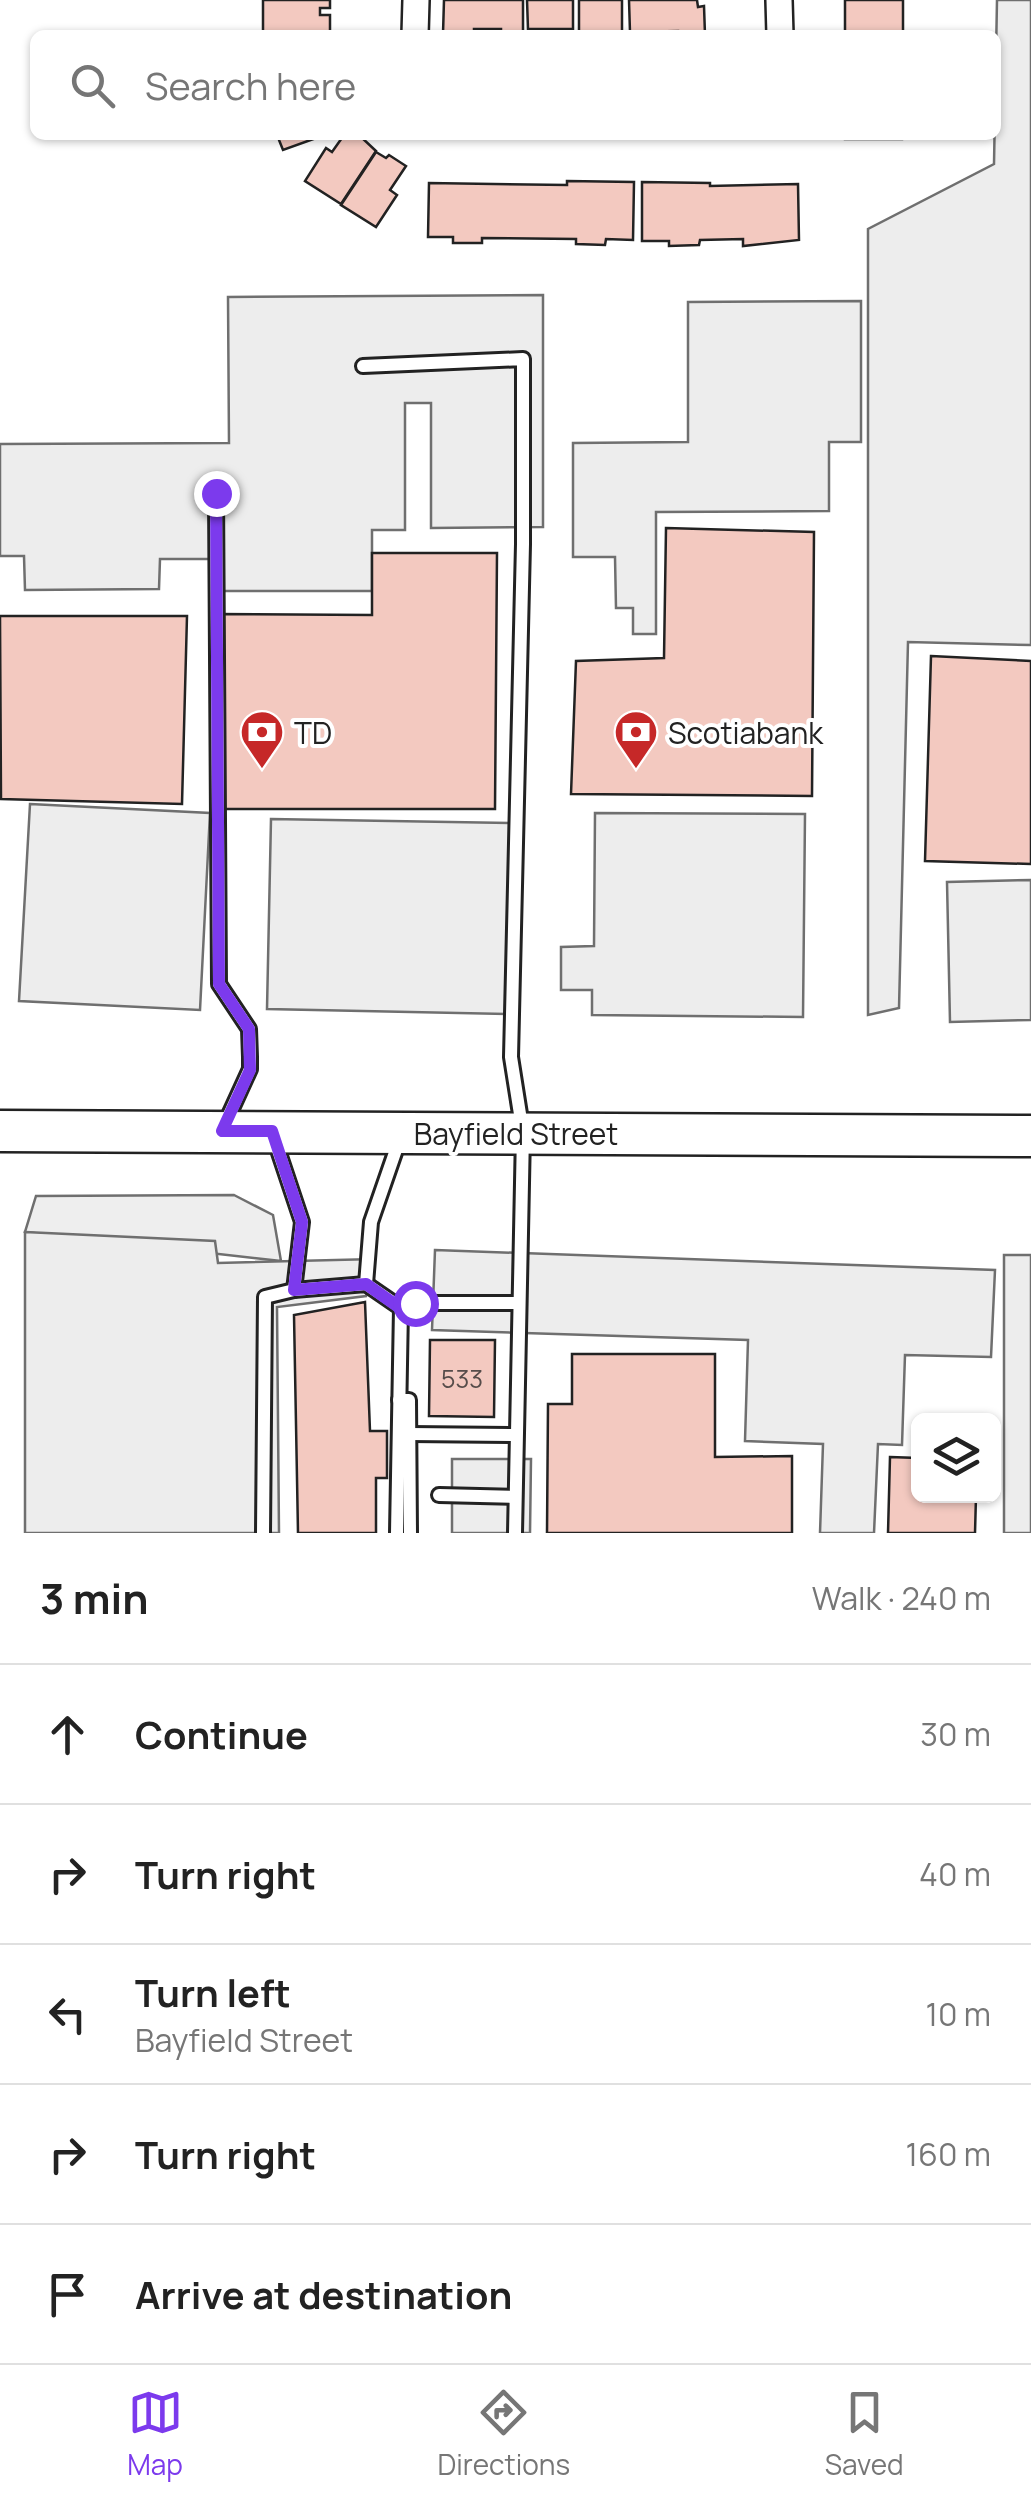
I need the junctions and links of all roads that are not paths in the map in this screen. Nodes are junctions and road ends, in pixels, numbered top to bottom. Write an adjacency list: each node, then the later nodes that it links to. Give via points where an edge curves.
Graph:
1 (416, 0): 3 (street)
2 (779, 0): 4 (street)
3 (416, 30)
4 (780, 30)
5 (363, 366): 11 (lane, via 523,359 511,1057)
6 (216, 493): 8 (lane, via 219,984 249,1029 250,1070)
7 (0, 1131): 8 (main road, Bayfield Street)
8 (222, 1131): 9 (main road, Bayfield Street)
9 (272, 1131): 10 (main road, Bayfield Street); 14 (lane, via 302,1222)
10 (402, 1132): 11 (main road, Bayfield Street); 13 (lane, via 372,1222)
11 (523, 1133): 12 (main road, Bayfield Street); 15 (lane)
12 (1031, 1136)
13 (366, 1284): 14 (lane); 16 (lane)
14 (294, 1290): 22 (lane, via 265,1297)
15 (518, 1304): 16 (lane); 19 (lane)
16 (400, 1308): 17 (lane)
17 (399, 1400): 18 (lane, via 409,1400); 23 (lane)
18 (409, 1434): 19 (lane); 24 (lane)
19 (516, 1435): 21 (lane)
20 (439, 1495): 21 (lane)
21 (514, 1497): 25 (lane)
22 (263, 1533)
23 (397, 1533)
24 (410, 1533)
25 (515, 1533)

